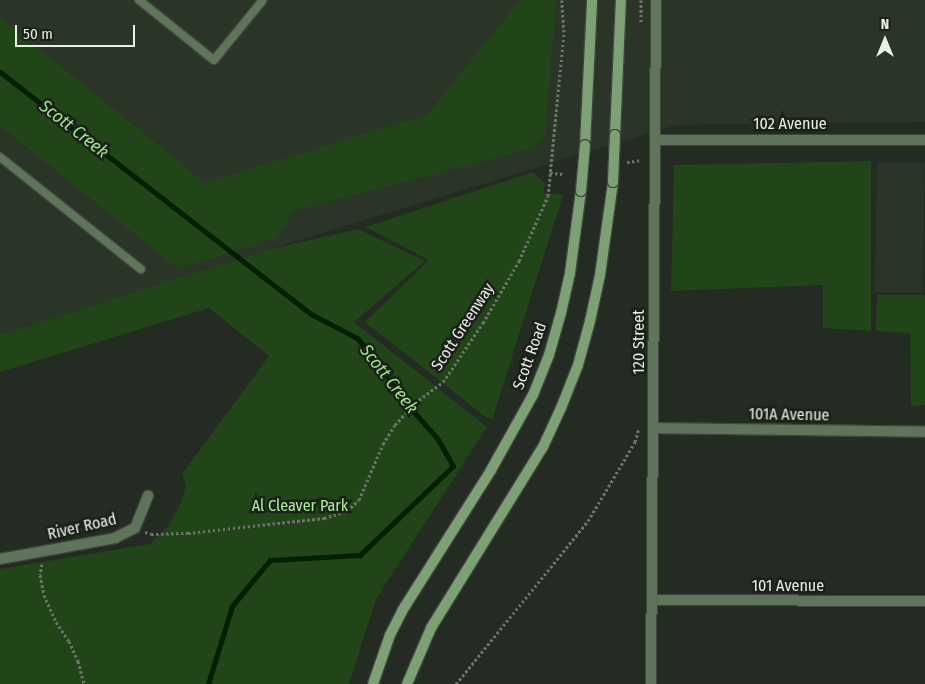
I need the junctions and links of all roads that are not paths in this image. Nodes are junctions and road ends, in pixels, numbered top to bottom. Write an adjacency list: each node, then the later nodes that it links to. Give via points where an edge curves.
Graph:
1 (139, 0): 2 (lane, via 214,60)
2 (263, 0)
3 (592, 0): 16 (main road, Scott Road, bridge, via 582,191 570,273 549,355 533,395 491,470 402,612 390,635)
4 (621, 0): 17 (main road, bridge, via 613,182 600,275 578,365 543,447 431,628)
5 (656, 0): 6 (street, 120 Street)
6 (655, 140): 7 (street, 102 Avenue); 10 (street, 120 Street)
7 (925, 140)
8 (0, 156): 9 (lane)
9 (141, 269)
10 (653, 428): 11 (street, 101A Avenue); 14 (street, 120 Street)
11 (925, 432)
12 (148, 495): 13 (street, River Road, via 135,528 116,538)
13 (0, 559)
14 (652, 600): 15 (street, 101 Avenue); 18 (street, 120 Street)
15 (925, 601)
16 (373, 684)
17 (407, 684)
18 (651, 684)

